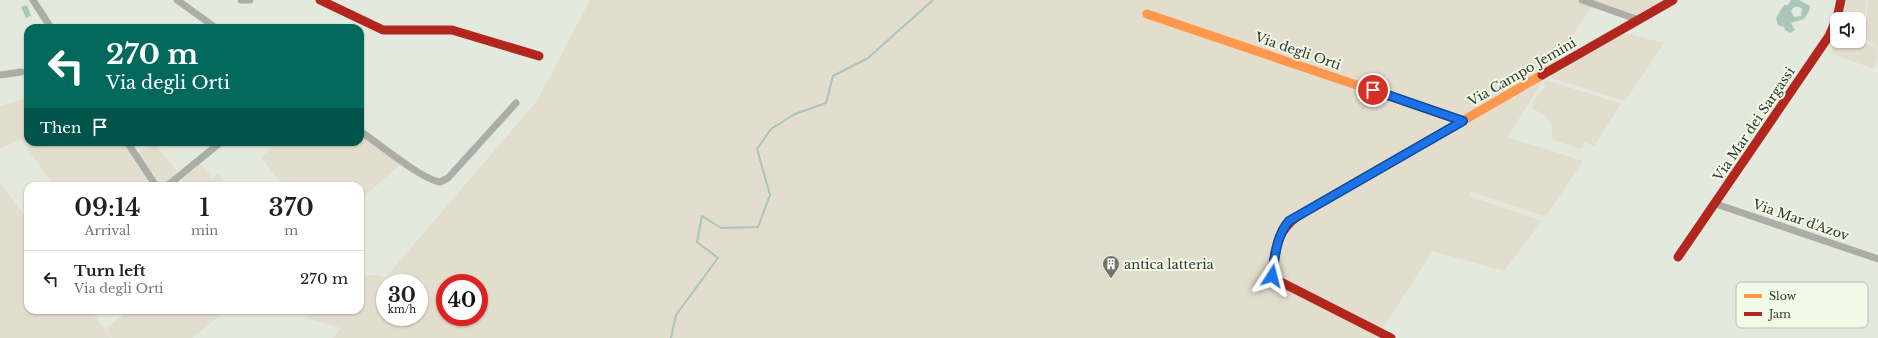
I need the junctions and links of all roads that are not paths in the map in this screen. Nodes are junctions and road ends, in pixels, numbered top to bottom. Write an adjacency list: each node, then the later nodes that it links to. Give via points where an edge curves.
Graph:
1 (33, 0): 11 (street)
2 (177, 0): 12 (street)
3 (241, 0): 4 (street)
4 (250, 0)
5 (320, 0): 13 (street, via 383,30 452,30)
6 (1582, 0): 10 (street)
7 (1673, 0): 10 (street, Via Campo Jemini)
8 (1841, 0): 23 (street, Via Mar dei Sargassi, via 1829,36)
9 (1146, 14): 17 (street, Via degli Orti)
10 (1639, 20): 17 (street, Via Campo Jemini)
11 (49, 24)
12 (210, 24)
13 (539, 56)
14 (22, 72): 15 (street)
15 (0, 75)
16 (516, 103): 18 (street, via 448,178 440,182 419,173)
17 (1463, 121): 26 (street, Via Campo Jemini, via 1289,221 1277,246 1272,276 1276,280)
18 (364, 133)
19 (129, 146): 21 (street)
20 (216, 146): 22 (street)
21 (153, 182)
22 (173, 182)
23 (1716, 204): 24 (street, Via Mar dei Sargassi); 25 (street, Via Mar d'Azov)
24 (1678, 257)
25 (1878, 259)
26 (1391, 338)

